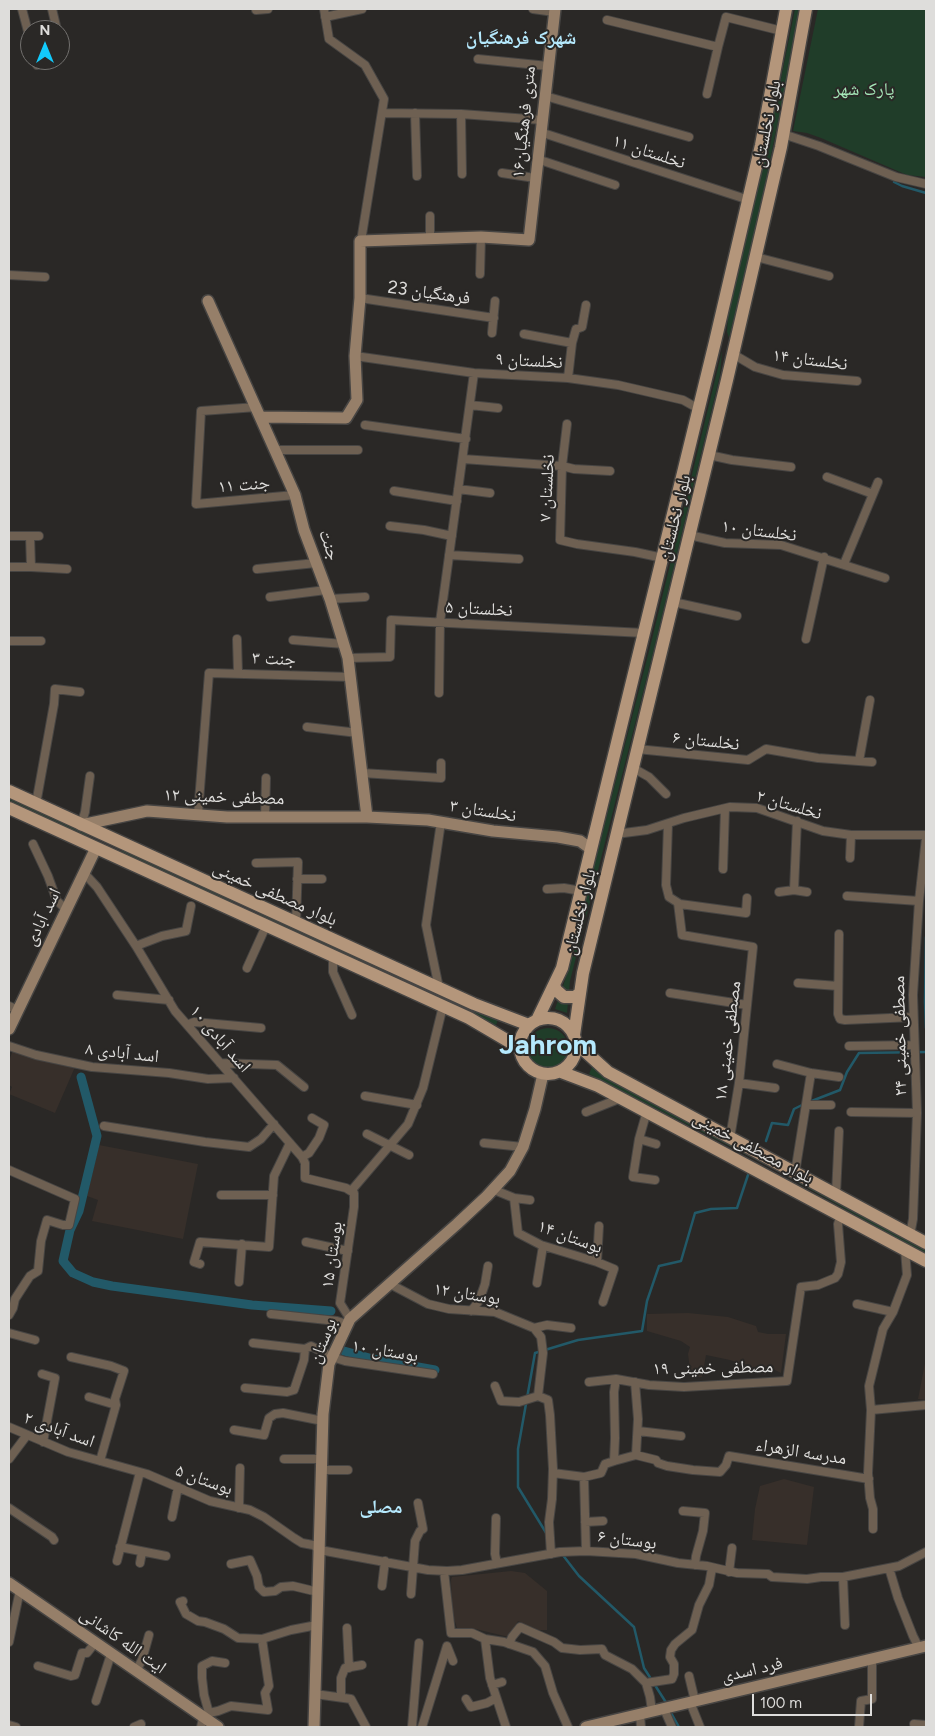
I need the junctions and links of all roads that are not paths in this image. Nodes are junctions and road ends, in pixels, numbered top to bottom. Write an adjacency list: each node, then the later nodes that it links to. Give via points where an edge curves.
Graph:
1 (268, 9): 7 (street)
2 (324, 9): 9 (street)
3 (362, 9): 9 (street)
4 (533, 9): 8 (street)
5 (786, 9): 11 (main road, بلوار نخلستان)
6 (806, 9): 22 (main road, بلوار نخلستان)
7 (256, 10)
8 (554, 10): 14 (street, ۱۶متری فرهنگیان)
9 (326, 17): 17 (street, via 330,40 365,65 384,99)
10 (607, 20): 12 (street)
11 (782, 31): 12 (street, via 726,17); 31 (main road, بلوار نخلستان)
12 (718, 47): 15 (street)
13 (478, 59): 14 (street)
14 (548, 66): 16 (street, ۱۶متری فرهنگیان)
15 (707, 94)
16 (544, 96): 20 (street, ۱۶متری فرهنگیان); 23 (street)
17 (382, 113): 18 (street); 35 (street)
18 (415, 113): 19 (street); 27 (street)
19 (461, 114): 20 (street); 26 (street)
20 (542, 120): 21 (street, ۱۶متری فرهنگیان)
21 (540, 132): 24 (street, ۱۶متری فرهنگیان); 31 (street, نخلستان ۱۱)
22 (783, 134): 29 (street, via 896,177); 36 (main road, بلوار نخلستان)
23 (689, 137)
24 (538, 160): 28 (street, ۱۶متری فرهنگیان); 30 (street)
25 (502, 172): 28 (street)
26 (462, 174)
27 (417, 176)
28 (536, 178): 33 (street, ۱۶متری فرهنگیان, via 529,240)
29 (926, 184)
30 (615, 185)
31 (748, 200): 48 (main road, بلوار نخلستان)
32 (430, 216): 34 (street)
33 (481, 237): 34 (street); 37 (street)
34 (430, 238): 35 (street)
35 (361, 241): 41 (street)
36 (756, 257): 39 (street); 50 (main road, بلوار نخلستان)
37 (480, 274)
38 (9, 275): 40 (street)
39 (829, 276)
40 (45, 277)
41 (360, 298): 45 (street, فرهنگیان 23); 51 (street)
42 (208, 301): 58 (street, جنت)
43 (495, 301): 45 (street)
44 (586, 305): 49 (street, via 582,327 576,329)
45 (494, 318): 46 (street)
46 (492, 333)
47 (524, 334): 49 (street)
48 (715, 342): 50 (main road); 57 (main road, بلوار نخلستان)
49 (572, 343): 53 (street)
50 (734, 350): 54 (street, نخلستان ۱۴, via 754,366 783,375); 64 (main road, بلوار نخلستان)
51 (355, 356): 52 (street, نخلستان ۹); 58 (street, via 357,400 346,418)
52 (474, 373): 53 (street, نخلستان ۹); 55 (street)
53 (568, 378): 57 (street, نخلستان ۹, via 618,385 683,400)
54 (857, 381)
55 (470, 405): 56 (street); 61 (street)
56 (498, 408)
57 (699, 409): 84 (main road, بلوار نخلستان)
58 (259, 412): 62 (street, جنت); 75 (street, جنت ۱۱, via 201,411 196,504)
59 (567, 424): 66 (street, نخلستان ۷)
60 (365, 425): 61 (street)
61 (466, 439): 65 (street)
62 (276, 450): 63 (street); 75 (street, جنت)
63 (358, 450)
64 (709, 455): 67 (street); 78 (main road, بلوار نخلستان)
65 (463, 459): 66 (street); 71 (street)
66 (562, 466): 68 (street); 84 (street, نخلستان ۷, via 560,540)
67 (791, 467)
68 (610, 471)
69 (827, 477): 74 (street)
70 (878, 482): 74 (street)
71 (458, 488): 73 (street); 76 (street)
72 (394, 491): 76 (street)
73 (490, 493)
74 (873, 494): 88 (street)
75 (295, 495): 87 (street, جنت)
76 (457, 501): 82 (street)
77 (390, 526): 82 (street)
78 (689, 535): 85 (street, نخلستان ۱۰, via 725,543 781,545); 97 (main road, بلوار نخلستان)
79 (9, 536): 80 (street)
80 (30, 536): 81 (street); 90 (street)
81 (39, 536)
82 (452, 536): 83 (street)
83 (449, 555): 86 (street); 99 (street)
84 (662, 558): 100 (main road, بلوار نخلستان)
85 (824, 558): 88 (street, نخلستان ۱۰); 102 (street)
86 (519, 559)
87 (316, 563): 92 (street); 94 (street, جنت)
88 (844, 564): 93 (street, نخلستان ۱۰)
89 (9, 567): 90 (street)
90 (31, 567): 91 (street)
91 (67, 569)
92 (257, 569)
93 (885, 578)
94 (328, 594): 95 (street); 96 (street); 106 (street, جنت)
95 (365, 596)
96 (270, 597)
97 (673, 602): 98 (street); 115 (main road, بلوار نخلستان)
98 (737, 616)
99 (440, 622): 100 (street, نخلستان ۵); 107 (street, نخلستان ۵, via 391,620 390,657); 111 (street)
100 (644, 634): 141 (main road, بلوار نخلستان)
101 (237, 639): 108 (street)
102 (806, 639)
103 (293, 640): 106 (street)
104 (9, 641): 105 (street)
105 (41, 641)
106 (344, 644): 107 (street, جنت)
107 (348, 658): 109 (street, جنت)
108 (238, 673): 109 (street, جنت ۳); 128 (street, جنت ۳, via 209,673)
109 (351, 677): 114 (street, جنت)
110 (80, 692): 125 (street, via 55,689)
111 (439, 693)
112 (870, 700): 116 (street)
113 (307, 727): 114 (street)
114 (358, 733): 120 (street, جنت)
115 (637, 749): 116 (street, نخلستان ۶, via 748,760 766,749 818,758); 119 (main road, بلوار نخلستان)
116 (859, 760): 117 (street, نخلستان ۶)
117 (872, 762)
118 (441, 763): 120 (street, via 441,778)
119 (633, 768): 124 (street, via 649,777); 135 (main road, بلوار نخلستان)
120 (362, 773): 129 (street, جنت)
121 (90, 776): 134 (street)
122 (266, 778): 130 (street)
123 (9, 791): 125 (main road, بلوار مصطفی خمینی)
124 (666, 794)
125 (36, 804): 134 (main road, بلوار مصطفی خمینی)
126 (9, 808): 140 (main road, بلوار مصطفی خمینی)
127 (725, 809): 131 (street, نخلستان ۲, via 757,808); 133 (street, نخلستان ۲); 144 (street)
128 (198, 814): 130 (street, مصطفی خمینی ۱۲); 134 (street, مصطفی خمینی ۱۲, via 147,811)
129 (367, 817): 130 (street, مصطفی خمینی ۱۲); 132 (street, نخلستان ۳)
130 (265, 818)
131 (796, 821): 137 (street, نخلستان ۲, via 823,831); 149 (street)
132 (441, 822): 141 (street, نخلستان ۳, via 580,841); 170 (street, via 426,925)
133 (668, 824): 135 (street, نخلستان ۲); 157 (street, via 666,885 669,897)
134 (81, 825): 136 (main road, بلوار مصطفی خمینی)
135 (616, 834): 172 (main road, بلوار نخلستان)
136 (103, 835): 140 (main road); 156 (main road, بلوار مصطفی خمینی)
137 (851, 835): 138 (street, نخلستان ۲); 142 (street)
138 (926, 836): 155 (street, مصطفی خمینی ۲۴)
139 (33, 844): 159 (street, via 58,901)
140 (96, 848): 145 (street, اسد آبادی); 160 (main road, بلوار مصطفی خمینی)
141 (592, 849): 150 (main road, بلوار نخلستان)
142 (850, 858)
143 (256, 863): 146 (street, via 298,862)
144 (723, 869)
145 (84, 873): 159 (street, اسد آبادی); 164 (street, اسد آبادی ۱۰)
146 (297, 879): 147 (street); 161 (street)
147 (322, 879)
148 (547, 889): 150 (street)
149 (794, 890): 151 (street); 152 (street)
150 (581, 891): 168 (main road, بلوار نخلستان, via 562,968)
151 (779, 892)
152 (807, 892)
153 (847, 896): 155 (street)
154 (747, 898): 157 (street, via 746,913)
155 (919, 901): 179 (street, مصطفی خمینی ۲۴)
156 (252, 903): 160 (main road); 161 (main road, بلوار مصطفی خمینی)
157 (678, 903): 175 (street, مصطفی خمینی ۱۸, via 682,935 753,947)
158 (191, 906): 164 (street, via 186,931)
159 (66, 909): 177 (street, اسد آبادی)
160 (245, 916): 162 (main road, بلوار مصطفی خمینی)
161 (296, 923): 170 (main road, بلوار مصطفی خمینی)
162 (266, 926): 165 (main road, بلوار مصطفی خمینی); 166 (street)
163 (839, 934): 169 (street)
164 (136, 946): 174 (street, اسد آبادی ۱۰)
165 (333, 956): 176 (main road, بلوار مصطفی خمینی); 178 (street, via 333,972)
166 (247, 968)
167 (798, 983): 169 (street)
168 (554, 985): 172 (main road, via 564,997); 180 (main road, بلوار نخلستان)
169 (838, 986): 179 (street, via 840,1019)
170 (439, 988): 180 (main road, بلوار مصطفی خمینی, via 474,1004)
171 (670, 993): 175 (street)
172 (580, 994): 184 (main road, بلوار نخلستان)
173 (117, 995): 174 (street)
174 (169, 1000): 181 (street, اسد آبادی ۱۰)
175 (747, 1005): 196 (street, مصطفی خمینی ۱۸)
176 (443, 1006): 188 (main road, بلوار مصطفی خمینی); 201 (street)
177 (13, 1008): 183 (street, اسد آبادی)
178 (352, 1015)
179 (913, 1017): 185 (street, مصطفی خمینی ۲۴)
180 (533, 1023): 184 (main road, via 554,1018 570,1027); 188 (main road, via 524,1032)
181 (187, 1025): 182 (street, via 194,1022); 189 (street, اسد آبادی ۱۰)
182 (261, 1028)
183 (9, 1029)
184 (576, 1039): 191 (main road, via 573,1060); 213 (main road, بلوار مصطفی خمینی, via 608,1072)
185 (914, 1045): 187 (street); 207 (street, مصطفی خمینی ۲۴)
186 (9, 1046): 195 (street, اسد آبادی ۸, via 92,1067 208,1079)
187 (848, 1046)
188 (520, 1048): 193 (main road, via 527,1065)
189 (220, 1063): 195 (street, اسد آبادی ۱۰); 197 (street, via 277,1065)
190 (777, 1064): 192 (street)
191 (561, 1072): 193 (main road); 200 (main road, بلوار مصطفی خمینی)
192 (811, 1073): 194 (street); 202 (street)
193 (543, 1074): 219 (street, بوستان)
194 (839, 1076)
195 (234, 1078): 209 (street, اسد آبادی ۱۰)
196 (739, 1083): 198 (street); 213 (street, مصطفی خمینی ۱۸)
197 (304, 1087)
198 (775, 1088)
199 (365, 1096): 201 (street)
200 (621, 1098): 204 (main road, بلوار مصطفی خمینی); 205 (street)
201 (417, 1105): 218 (street, via 408,1124)
202 (806, 1105): 203 (street); 223 (street)
203 (831, 1105)
204 (646, 1111): 214 (street); 232 (main road, بلوار مصطفی خمینی)
205 (586, 1112)
206 (851, 1112): 207 (street)
207 (917, 1112): 234 (street, مصطفی خمینی ۲۴, via 914,1219)
208 (312, 1118): 221 (street, via 324,1125 309,1153)
209 (274, 1124): 210 (street, via 249,1147); 215 (street, اسد آبادی ۱۰)
210 (104, 1126)
211 (839, 1131): 228 (street)
212 (367, 1134): 218 (street)
213 (730, 1138): 223 (main road, بلوار مصطفی خمینی)
214 (639, 1139): 217 (street); 224 (street, via 633,1177)
215 (290, 1143): 221 (street, اسد آبادی ۱۰); 229 (street, via 274,1176)
216 (484, 1143): 219 (street)
217 (656, 1144)
218 (389, 1146): 220 (street); 226 (street)
219 (523, 1148): 225 (street, بوستان, via 510,1171)
220 (409, 1155)
221 (302, 1157): 226 (street, اسد آبادی ۱۰, via 305,1178)
222 (9, 1170): 253 (street, via 75,1199 70,1225 62,1226 47,1220 38,1272 30,1276)
223 (795, 1173): 228 (main road, بلوار مصطفی خمینی)
224 (655, 1180)
225 (492, 1189): 230 (street, بوستان ۱۴); 247 (street, بوستان)
226 (352, 1192): 240 (street, بوستان ۱۵, via 354,1207)
227 (221, 1194): 229 (street)
228 (836, 1194): 234 (main road, بلوار مصطفی خمینی)
229 (274, 1195): 237 (street, via 269,1247)
230 (514, 1198): 231 (street, بوستان ۱۴); 238 (street, بوستان ۱۴, via 518,1233)
231 (530, 1200)
232 (841, 1215): 239 (main road, بلوار مصطفی خمینی); 267 (street, مصطفی خمینی ۱۹, via 838,1224 841,1262 838,1274 818,1285 801,1287 787,1381 684,1386)
233 (599, 1226): 242 (street)
234 (910, 1234): 236 (main road, بلوار مصطفی خمینی)
235 (306, 1242): 240 (street)
236 (926, 1243)
237 (242, 1244): 243 (street, via 200,1242 194,1262); 245 (street)
238 (543, 1246): 242 (street, بوستان ۱۴); 246 (street)
239 (906, 1250): 241 (main road, بلوار مصطفی خمینی); 251 (street, via 907,1275)
240 (348, 1251): 254 (street, بوستان ۱۵, via 340,1303)
241 (926, 1261)
242 (597, 1262): 248 (street, بوستان ۱۴, via 614,1270)
243 (200, 1264)
244 (488, 1266): 250 (street, via 479,1301)
245 (239, 1282)
246 (537, 1283)
247 (390, 1284): 250 (street, ۱۲ بوستان, via 428,1304); 254 (street, بوستان)
248 (603, 1302)
249 (857, 1304): 251 (street)
250 (471, 1311): 255 (street, ۱۲ بوستان, via 495,1312)
251 (893, 1312): 274 (street, via 878,1345 869,1386)
252 (272, 1314): 254 (street)
253 (9, 1315)
254 (349, 1321): 262 (street, بوستان)
255 (534, 1328): 256 (street, ۱۲ بوستان, via 547,1325); 270 (street, via 541,1337)
256 (571, 1328)
257 (9, 1334): 258 (street)
258 (35, 1340)
259 (253, 1343): 260 (street)
260 (305, 1350): 262 (street, بوستان ۱۰, via 311,1346); 269 (street, via 294,1390)
261 (72, 1357): 272 (street, via 124,1371)
262 (332, 1357): 264 (street, بوستان ۱۰); 275 (street, بوستان)
263 (42, 1374): 281 (street, via 55,1378)
264 (433, 1374)
265 (616, 1379): 266 (street, مصطفی خمینی ۱۹); 267 (street, مصطفی خمینی ۱۹); 286 (street)
266 (589, 1382)
267 (635, 1382): 278 (street)
268 (495, 1386): 270 (street, via 502,1401 519,1402)
269 (245, 1388)
270 (538, 1396): 291 (street, via 548,1400)
271 (89, 1398): 272 (street)
272 (116, 1405): 285 (street)
273 (926, 1405): 274 (street)
274 (871, 1410): 293 (street)
275 (323, 1421): 277 (street, via 283,1413 269,1418 264,1435); 287 (street, بوستان)
276 (9, 1427): 279 (street, اسد آبادی ۲)
277 (234, 1430)
278 (638, 1431): 280 (street); 282 (street)
279 (27, 1435): 281 (street, اسد آبادی ۲); 283 (street)
280 (681, 1436)
281 (43, 1442): 285 (street, اسد آبادی ۲)
282 (636, 1455): 286 (street); 293 (street, مدرسه الزهراء, via 656,1460 658,1464 693,1470 720,1472 729,1456)
283 (9, 1459)
284 (284, 1459): 287 (street)
285 (100, 1461): 290 (street, بوستان ۵)
286 (614, 1461): 292 (street, via 605,1464 601,1473)
287 (322, 1464): 289 (street); 307 (street, بوستان)
288 (240, 1468): 297 (street)
289 (348, 1470)
290 (140, 1472): 294 (street, بوستان ۵); 305 (street)
291 (552, 1473): 292 (street); 311 (street)
292 (584, 1477): 302 (street)
293 (869, 1479): 303 (street, via 874,1509)
294 (178, 1487): 297 (street, بوستان ۵, via 210,1501); 299 (street)
295 (418, 1503): 319 (street, via 423,1529 415,1541)
296 (9, 1508): 304 (street)
297 (239, 1508): 307 (street, بوستان ۵, via 264,1517 284,1533)
298 (683, 1511): 318 (street, via 705,1513)
299 (172, 1517)
300 (496, 1518): 316 (street)
301 (603, 1521): 302 (street)
302 (585, 1522): 308 (street)
303 (872, 1529)
304 (54, 1540)
305 (120, 1547): 309 (street); 313 (street)
306 (732, 1548): 323 (street)
307 (320, 1550): 314 (street, بوستان ۶); 328 (street, بوستان)
308 (586, 1550): 311 (street, بوستان ۶); 318 (street, بوستان ۶, via 636,1554)
309 (142, 1552): 312 (street); 315 (street)
310 (926, 1552): 321 (street, بوستان ۶)
311 (551, 1554): 316 (street, بوستان ۶)
312 (166, 1556)
313 (117, 1561)
314 (385, 1561): 319 (street, بوستان ۶); 326 (street)
315 (140, 1563)
316 (497, 1563): 322 (street, بوستان ۶)
317 (231, 1564): 328 (street, via 250,1560 259,1587 264,1592 293,1586)
318 (696, 1565): 320 (street, بوستان ۶)
319 (413, 1567): 322 (street, بوستان ۶); 329 (street)
320 (712, 1568): 323 (street, بوستان ۶); 353 (street, via 692,1630 671,1650 674,1664 672,1679)
321 (889, 1568): 324 (street, بوستان ۶); 342 (street, via 913,1636)
322 (444, 1571): 334 (street)
323 (729, 1572): 324 (street, بوستان ۶, via 802,1580)
324 (843, 1577): 332 (street)
325 (9, 1583): 327 (street, ایت الله کاشانی)
326 (382, 1586)
327 (20, 1590): 338 (street); 339 (street, ایت الله کاشانی)
328 (318, 1592): 331 (street, بوستان)
329 (411, 1594)
330 (183, 1601): 336 (street, via 180,1602 186,1614 198,1621 224,1629 238,1638)
331 (317, 1625): 336 (street); 355 (street, بوستان)
332 (845, 1625)
333 (346, 1628): 349 (street)
334 (451, 1633): 337 (street, via 472,1632); 371 (street, via 446,1639)
335 (149, 1635): 350 (street)
336 (262, 1639): 362 (street, via 269,1686 265,1693 268,1710 231,1706)
337 (485, 1639): 341 (street); 354 (street)
338 (9, 1642)
339 (95, 1643): 343 (street, ایت الله کاشانی); 348 (street, via 87,1653 82,1653 75,1675)
340 (419, 1643): 370 (street)
341 (509, 1644): 353 (street, via 520,1627 562,1648 602,1649 605,1655 632,1670); 373 (street, via 532,1652 544,1666)
342 (923, 1647): 344 (street, فرد اسدی)
343 (111, 1654): 350 (street, ایت الله کاشانی); 359 (street)
344 (872, 1659): 360 (street, فرد اسدی); 378 (street, via 872,1699 861,1700)
345 (452, 1661): 371 (street, via 447,1646)
346 (225, 1664): 362 (street, via 212,1661 202,1666)
347 (362, 1665): 349 (street)
348 (38, 1666)
349 (349, 1668): 356 (street, via 345,1668 341,1678)
350 (136, 1671): 362 (street, ایت الله کاشانی)
351 (689, 1676): 360 (street)
352 (502, 1682): 354 (street)
353 (646, 1683): 361 (street)
354 (492, 1685): 357 (street)
355 (315, 1694): 356 (street); 368 (street, بوستان)
356 (341, 1697): 369 (street, via 351,1698)
357 (496, 1698): 358 (street, via 471,1707); 372 (street)
358 (466, 1699)
359 (96, 1701)
360 (693, 1702): 361 (street, فرد اسدی); 377 (street)
361 (657, 1710): 374 (street, فرد اسدی); 375 (street); 376 (street)
362 (204, 1719): 367 (street, ایت الله کاشانی)
363 (914, 1724): 364 (street)
364 (926, 1724)
365 (9, 1725): 366 (street)
366 (16, 1727)
367 (218, 1727)
368 (314, 1727)
369 (366, 1727)
370 (412, 1727)
371 (421, 1727)
372 (506, 1727)
373 (568, 1727)
374 (586, 1727)
375 (641, 1727)
376 (672, 1727)
377 (700, 1727)
378 (859, 1727)

